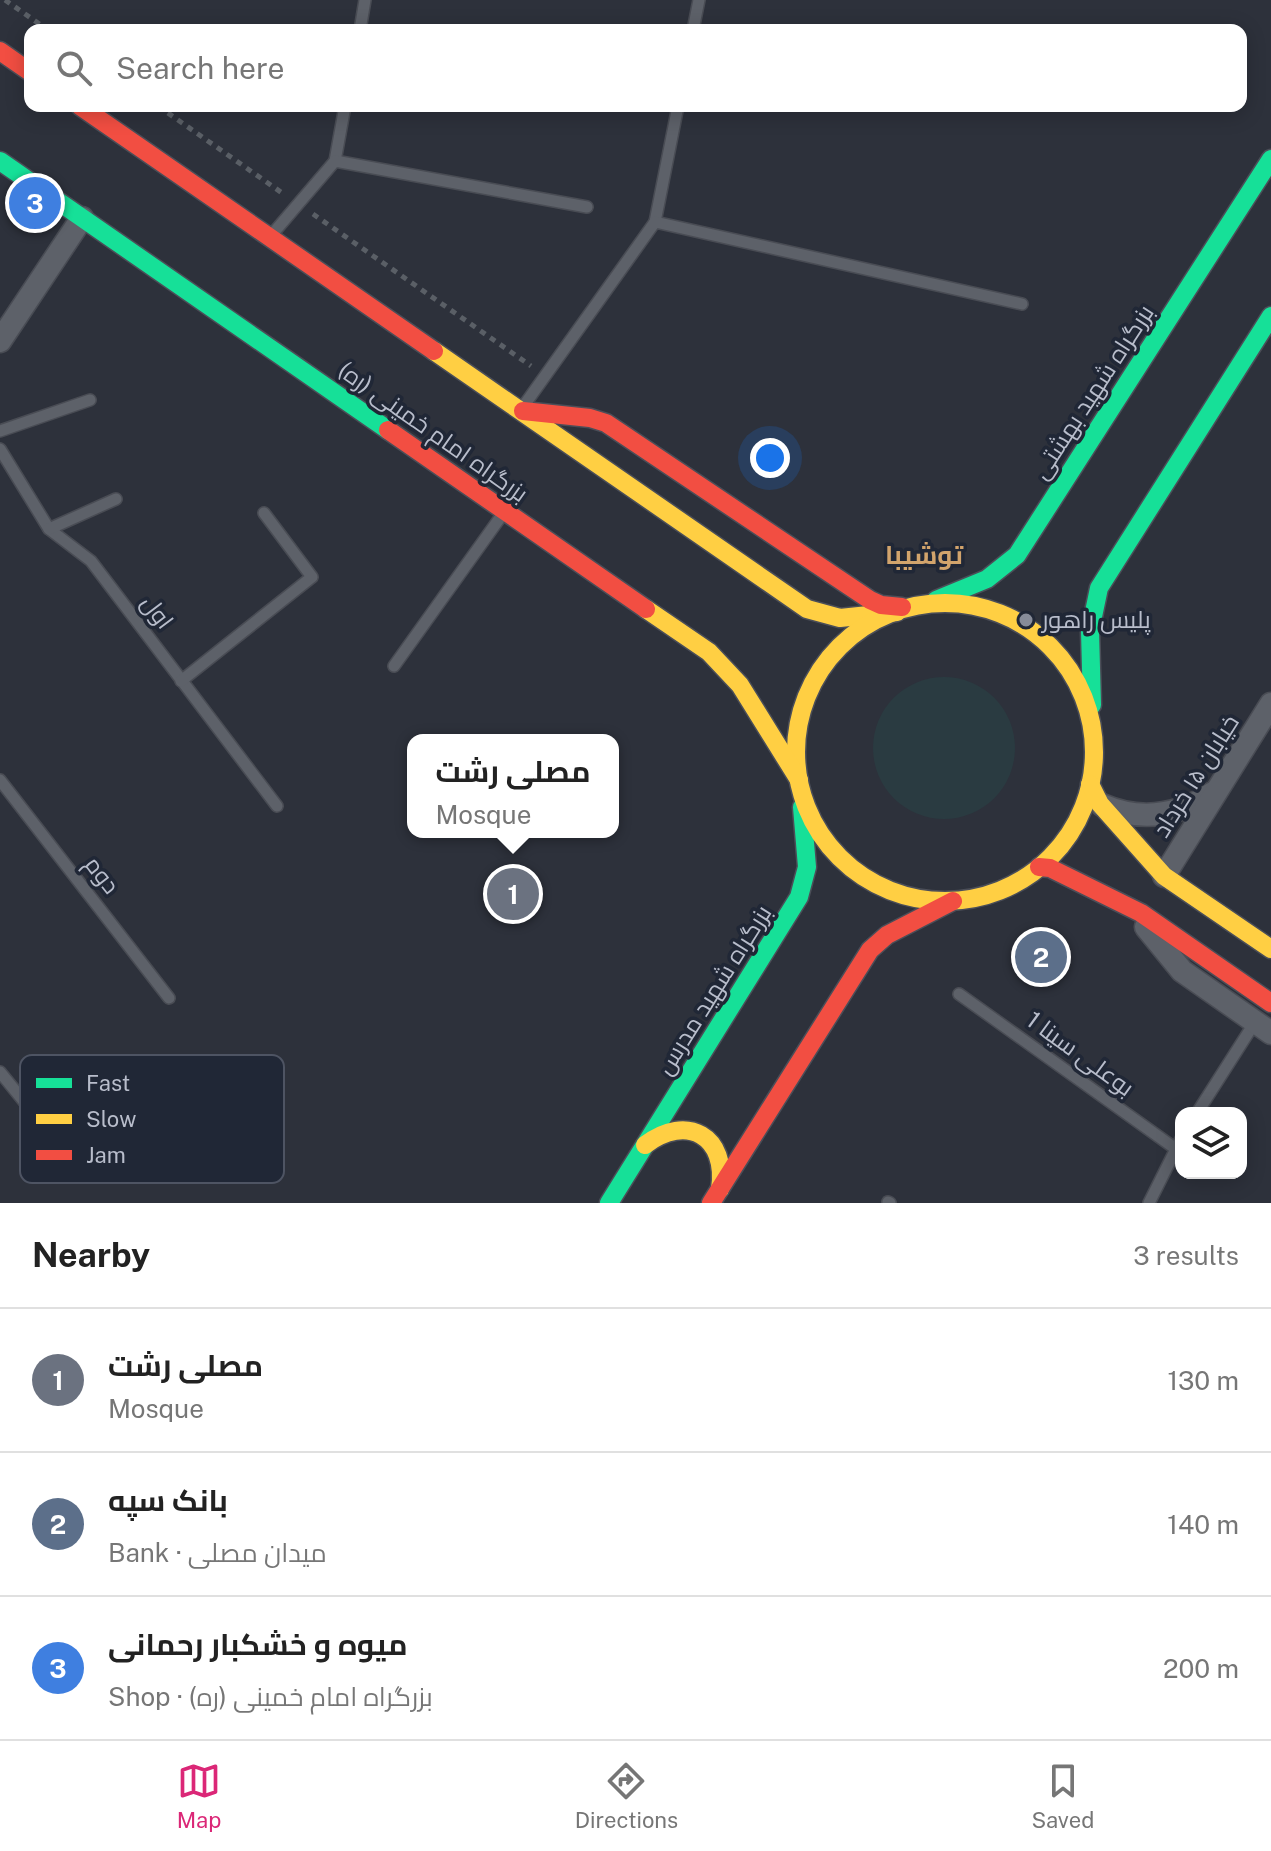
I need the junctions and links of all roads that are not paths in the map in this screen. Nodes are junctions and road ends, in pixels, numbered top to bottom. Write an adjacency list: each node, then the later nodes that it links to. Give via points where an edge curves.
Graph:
1 (365, 0): 3 (lane)
2 (699, 0): 4 (lane)
3 (361, 24)
4 (694, 24)
5 (0, 51): 6 (main road)
6 (24, 68)
7 (89, 112): 16 (main road)
8 (344, 112): 12 (lane)
9 (677, 112): 15 (lane)
10 (1271, 159): 28 (main road, بزرگراه شهید بهشتی, via 1017,555 968,589)
11 (0, 161): 14 (main road, بزرگراه امام خمینی (ره))
12 (335, 161): 13 (lane); 16 (lane)
13 (587, 207)
14 (82, 218): 19 (street); 25 (main road, بزرگراه امام خمینی (ره))
15 (655, 222): 17 (lane); 21 (lane)
16 (269, 237): 21 (main road)
17 (1022, 304)
18 (1271, 316): 32 (main road, via 1099,588 1090,629)
19 (0, 341)
20 (90, 400): 22 (lane)
21 (520, 411): 28 (main road, via 606,423 870,600); 28 (main road, via 807,609 838,618)
22 (0, 431)
23 (0, 449): 27 (lane, اول)
24 (116, 499): 27 (lane)
25 (505, 511): 29 (lane); 34 (main road, بزرگراه امام خمینی (ره), via 718,660 740,685)
26 (264, 513): 30 (lane, via 312,577)
27 (49, 529): 30 (lane, اول, via 91,561)
28 (908, 609): 32 (main road, via 973,606 1031,630 1070,671); 34 (main road, بزرگراه شهید مدرس, via 871,623 843,644 816,677 798,731)
29 (394, 666)
30 (181, 681): 37 (lane, اول)
31 (1271, 704): 35 (street, خیابان ۱۵ خرداد)
32 (1092, 729): 36 (main road)
33 (0, 780): 44 (lane, دوم)
34 (800, 784): 40 (main road, via 824,839 859,874 911,897); 51 (main road, بزرگراه شهید مدرس, via 807,867 799,897)
35 (1217, 790): 36 (street, via 1193,806 1162,814 1117,811); 39 (street, خیابان ۱۵ خرداد)
36 (1095, 794): 38 (main road); 39 (main road)
37 (277, 806)
38 (1044, 867): 40 (main road, via 1002,889); 41 (main road)
39 (1164, 876): 42 (main road)
40 (958, 900): 53 (main road, via 887,935 870,950)
41 (1130, 907): 45 (main road); 46 (street, via 1182,971)
42 (1271, 949)
43 (959, 994): 50 (lane, بوعلی سینا 1)
44 (169, 998)
45 (1270, 1002): 46 (lane)
46 (1263, 1028): 49 (lane)
47 (0, 1072): 48 (lane)
48 (20, 1097)
49 (1202, 1107)
50 (1175, 1142)
51 (645, 1145): 53 (main road, via 673,1129 703,1135 714,1145 724,1173); 54 (main road, بزرگراه شهید مدرس)
52 (1175, 1150): 55 (lane)
53 (716, 1196)
54 (609, 1203)
55 (1149, 1203)

